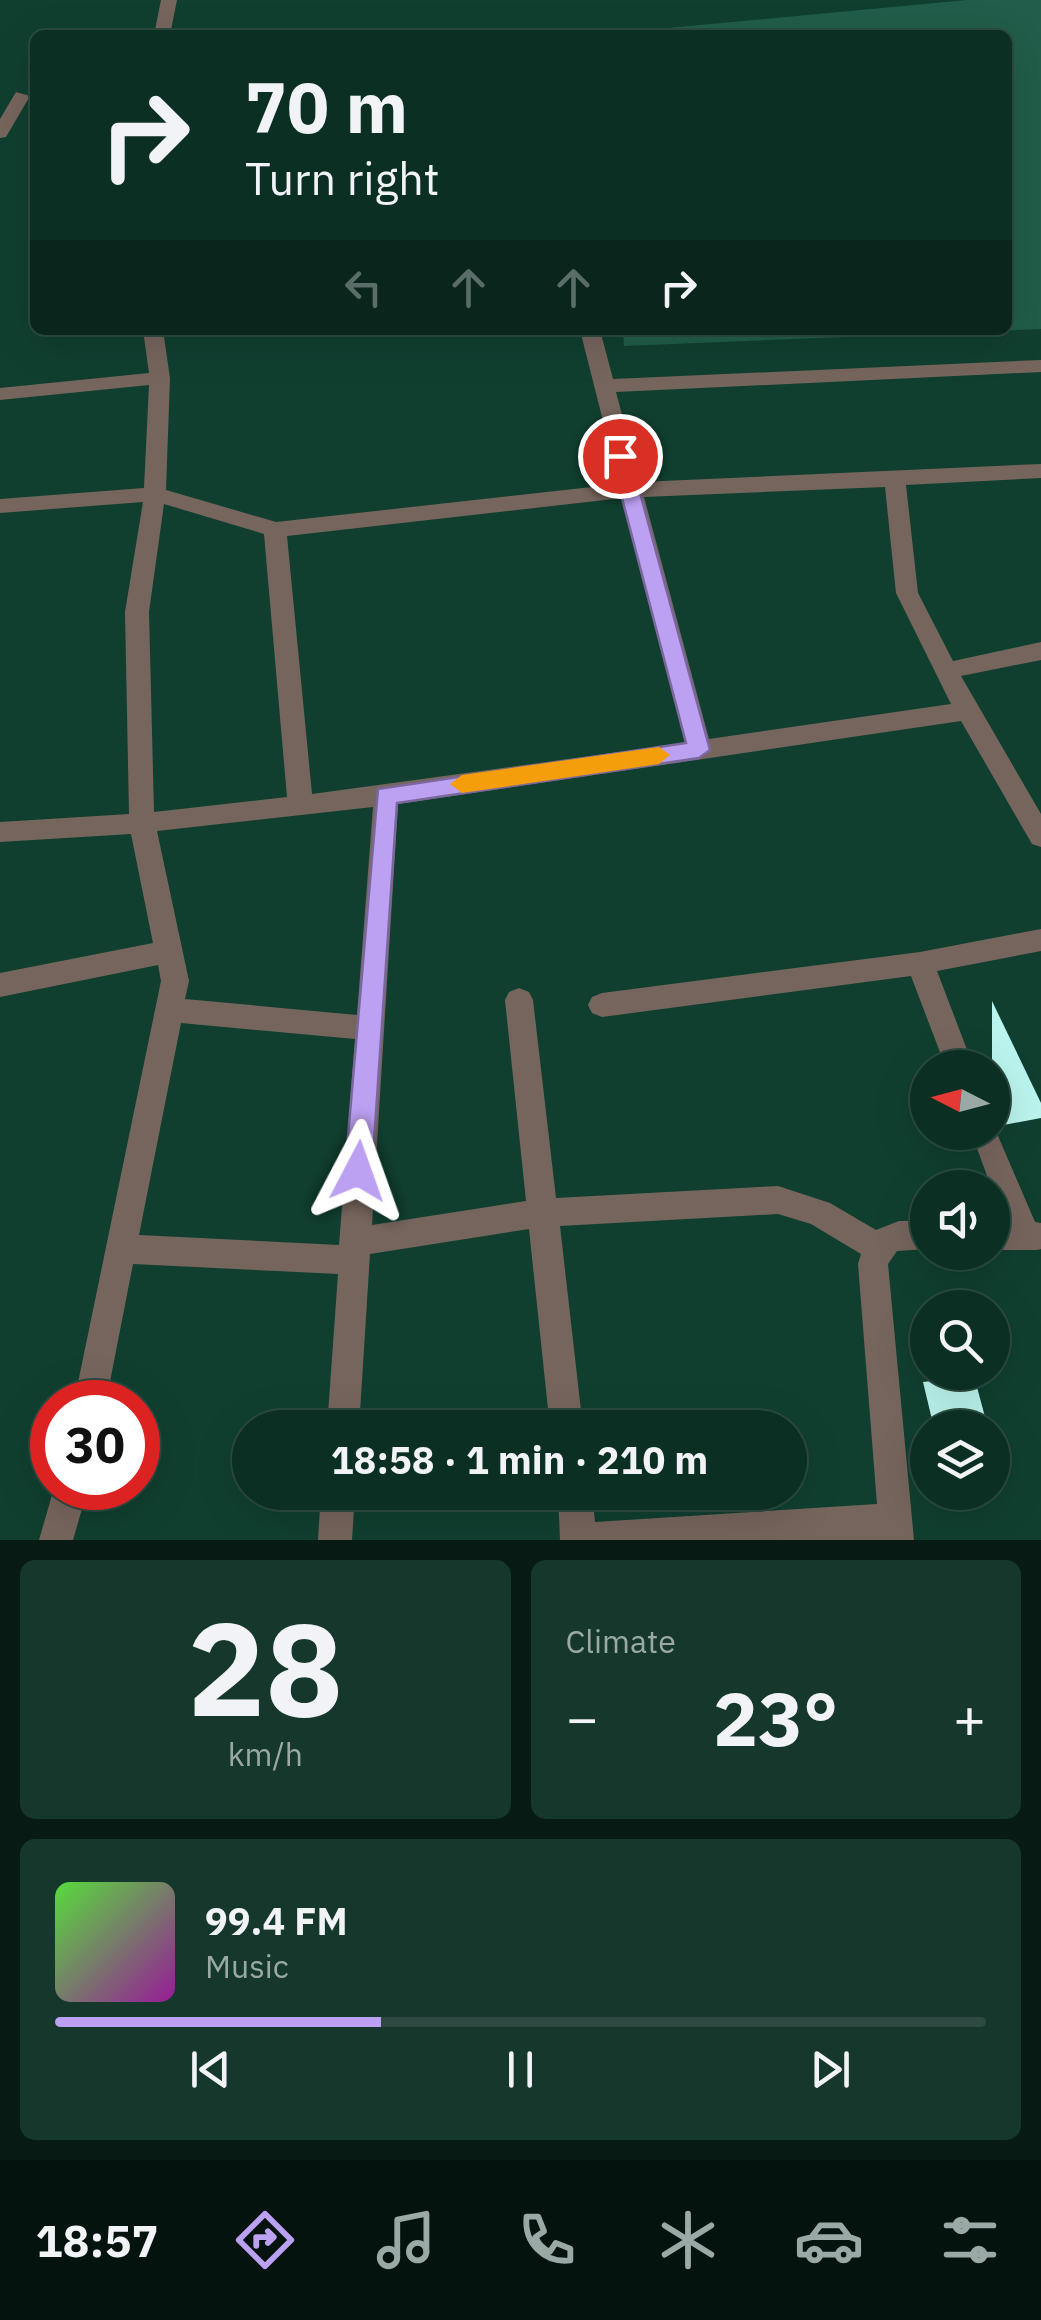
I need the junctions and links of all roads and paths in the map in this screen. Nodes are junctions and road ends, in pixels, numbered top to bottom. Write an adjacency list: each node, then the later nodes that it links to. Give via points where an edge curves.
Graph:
1 (168, 0): 2 (street)
2 (163, 30)
3 (28, 96): 4 (street); 5 (street)
4 (0, 98)
5 (0, 134)
6 (155, 335): 9 (street)
7 (591, 335): 10 (street)
8 (1041, 366): 10 (street)
9 (160, 378): 11 (street); 15 (street)
10 (604, 386): 14 (street)
11 (0, 394)
12 (1041, 471): 13 (street)
13 (895, 479): 14 (street); 19 (street, via 908,593)
14 (629, 490): 17 (street); 21 (street)
15 (156, 494): 16 (street); 17 (street); 24 (street, via 136,612)
16 (0, 506)
17 (275, 530): 23 (street)
18 (1041, 652): 19 (street)
19 (946, 671): 20 (street)
20 (967, 712): 21 (street); 26 (street)
21 (699, 750): 22 (street)
22 (386, 796): 23 (street); 34 (street)
23 (300, 803): 24 (street)
24 (142, 823): 25 (street); 28 (street)
25 (0, 832)
26 (1041, 837)
27 (1041, 940): 29 (street)
28 (169, 951): 30 (street); 33 (street, via 175,981)
29 (920, 963): 32 (street); 35 (street)
30 (0, 985)
31 (519, 1000): 37 (street)
32 (602, 1005)
33 (170, 1010): 34 (street); 41 (street)
34 (369, 1028): 42 (street)
35 (953, 1050)
36 (993, 1150): 39 (street)
37 (541, 1213): 40 (street, via 778,1200 819,1213); 42 (street); 45 (street)
38 (910, 1234): 40 (street)
39 (1033, 1236)
40 (876, 1247): 49 (street, via 872,1264)
41 (123, 1249): 42 (street); 43 (street)
42 (353, 1251): 44 (street)
43 (95, 1380)
44 (343, 1410)
45 (565, 1410)
46 (64, 1510): 50 (street)
47 (337, 1510): 51 (street)
48 (576, 1510): 52 (street)
49 (896, 1530): 52 (street)
50 (56, 1540)
51 (335, 1540)
52 (579, 1540)

